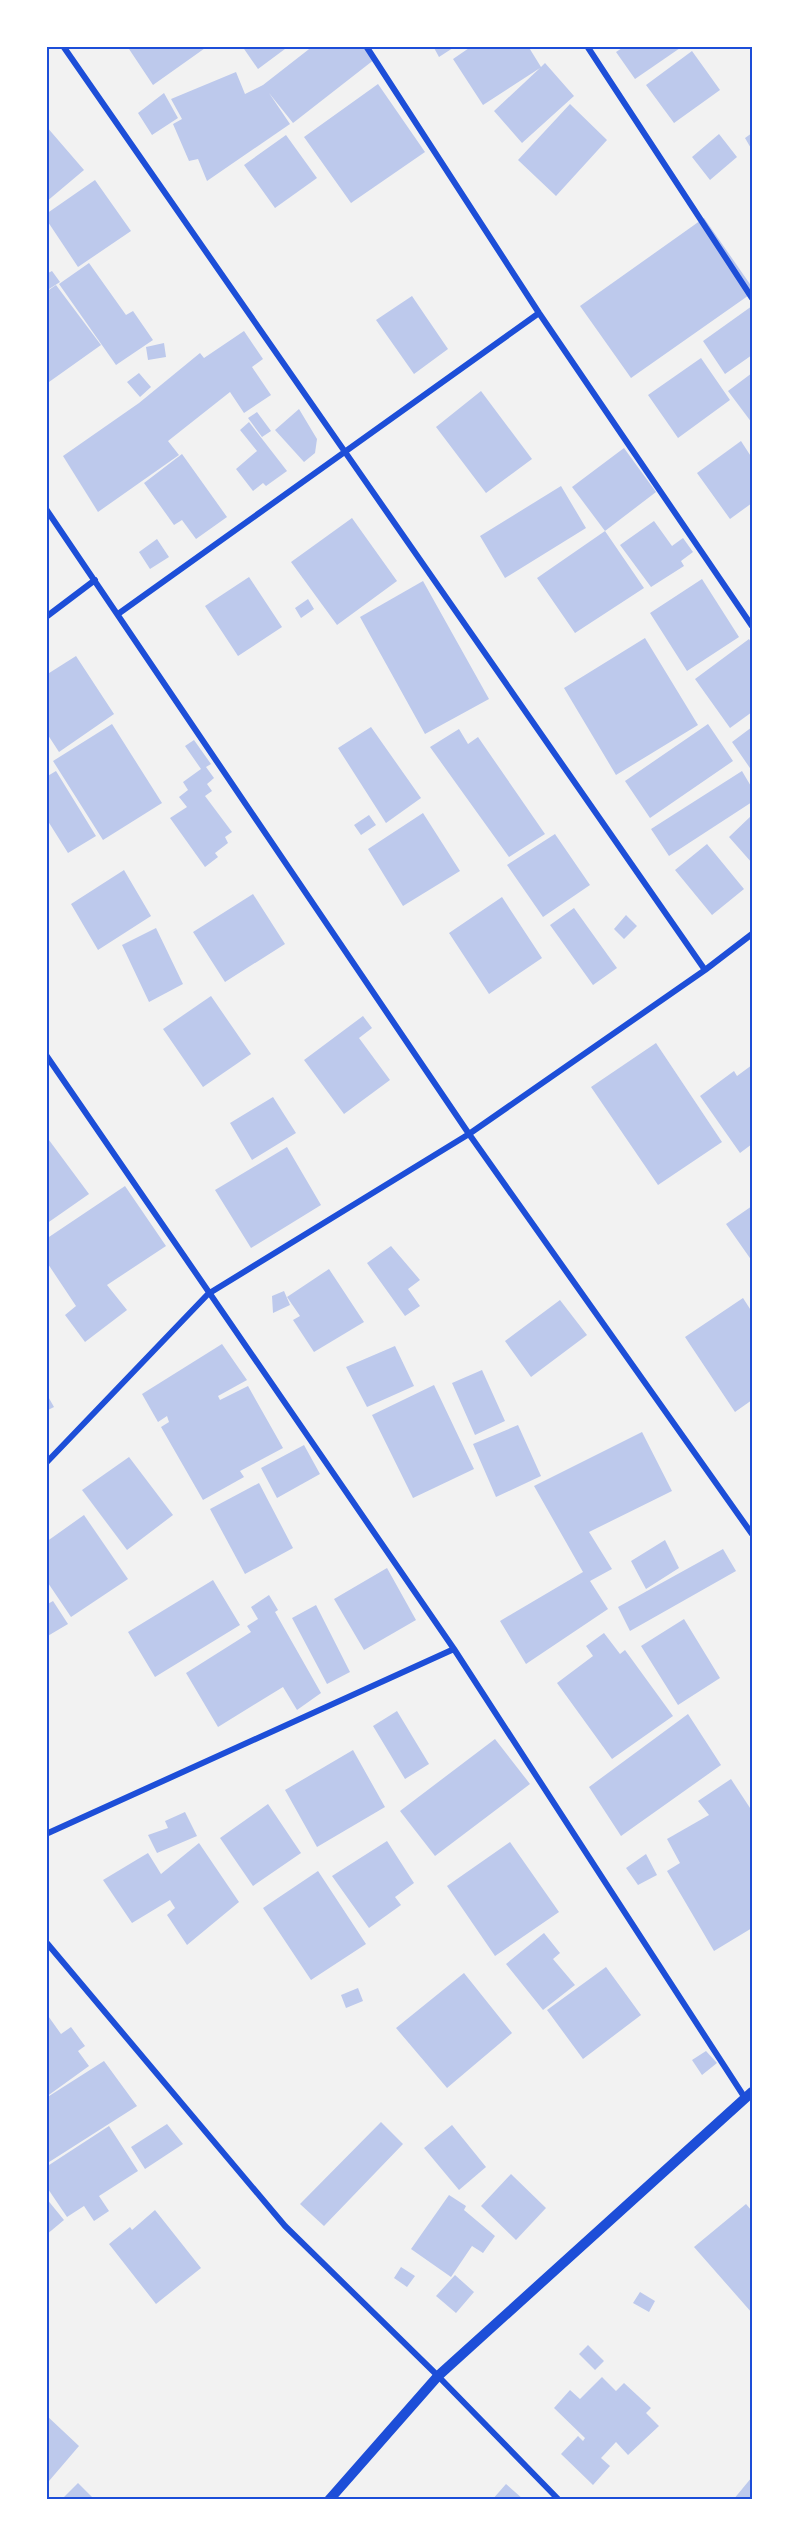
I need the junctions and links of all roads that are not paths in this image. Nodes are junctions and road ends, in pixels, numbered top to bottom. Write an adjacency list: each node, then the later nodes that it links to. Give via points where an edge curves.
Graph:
1 (63, 46): 6 (street)
2 (366, 46): 5 (street)
3 (587, 46): 4 (street)
4 (753, 298)
5 (539, 313): 6 (street); 11 (street)
6 (345, 454): 9 (street); 13 (street)
7 (46, 509): 8 (street)
8 (95, 580): 9 (street); 10 (street)
9 (118, 614): 15 (street)
10 (46, 617)
11 (753, 626)
12 (753, 934): 13 (street)
13 (705, 970): 15 (street)
14 (46, 1055): 16 (street)
15 (469, 1134): 16 (street); 18 (street)
16 (208, 1294): 17 (street); 19 (street)
17 (46, 1463)
18 (753, 1534)
19 (454, 1649): 20 (street); 22 (street)
20 (46, 1834)
21 (46, 1942): 23 (street, via 285,2226)
22 (749, 2095): 23 (street)
23 (438, 2376): 24 (street); 25 (street)
24 (329, 2499)
25 (559, 2499)

